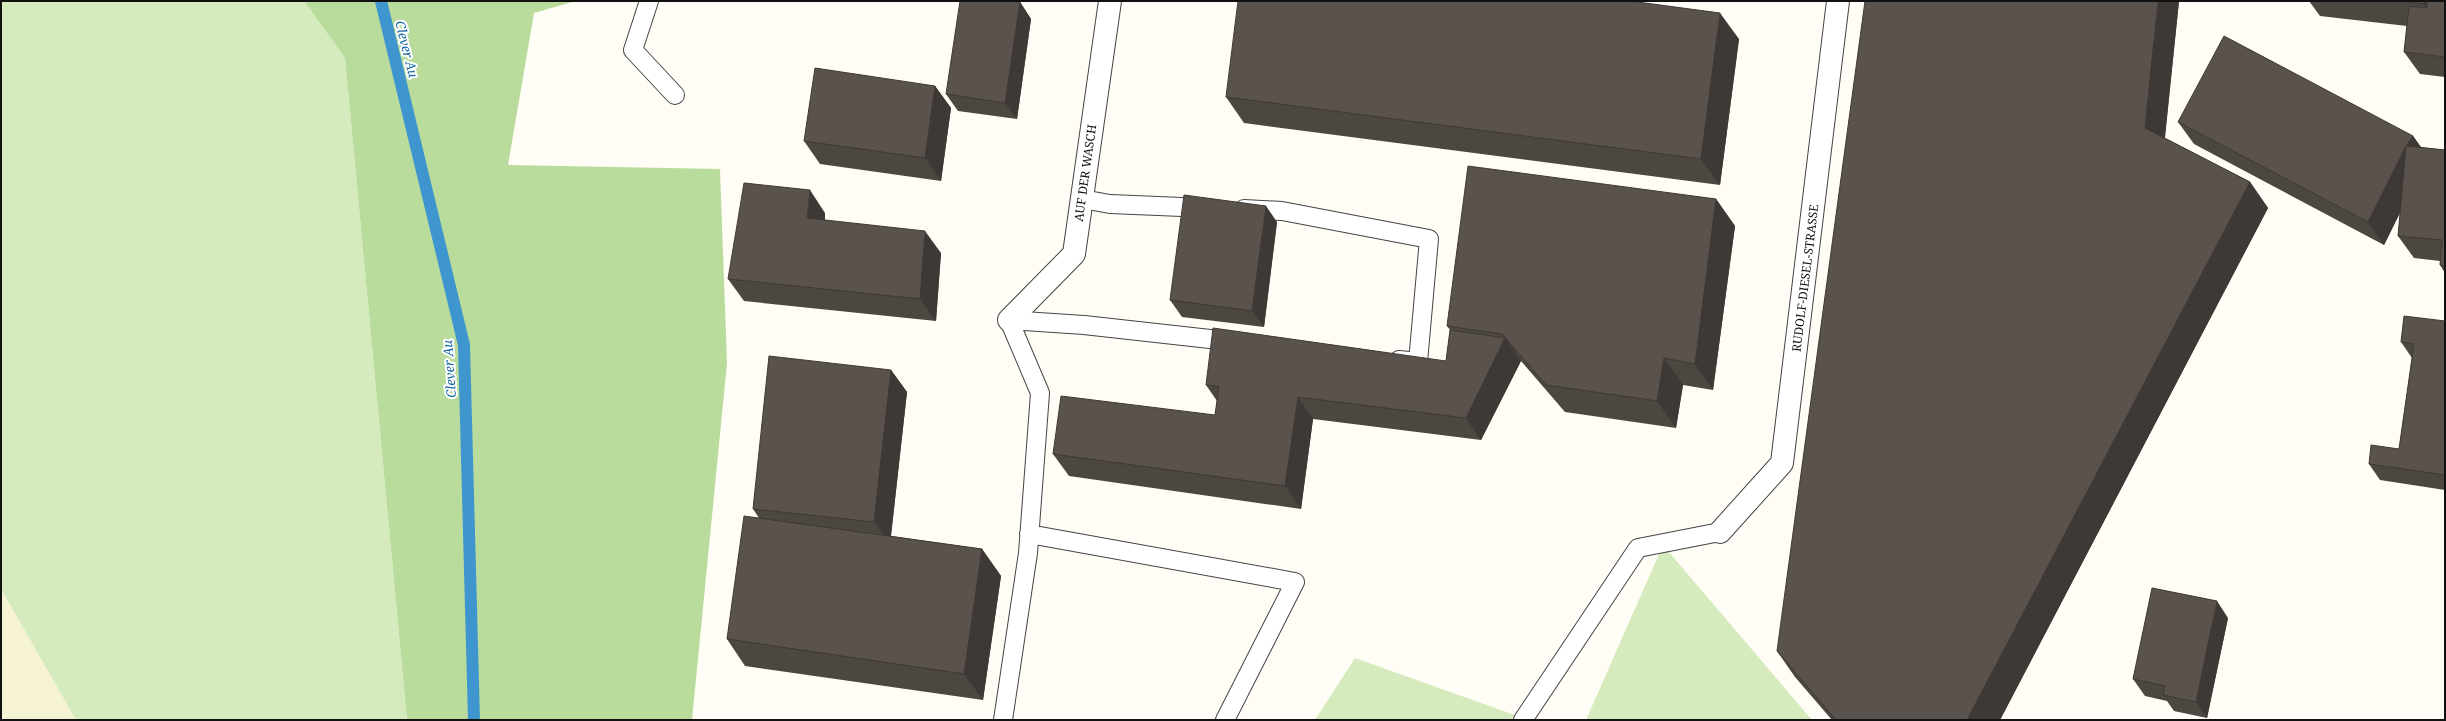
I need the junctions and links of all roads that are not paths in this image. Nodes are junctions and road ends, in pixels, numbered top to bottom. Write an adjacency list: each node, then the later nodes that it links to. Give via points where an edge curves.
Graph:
1 (649, 1): 4 (lane, via 634,50)
2 (1110, 1): 5 (street, AUF DER WASCH)
3 (1838, 1): 9 (street, RUDOLF-DIESEL-STRASSE, via 1782,463)
4 (675, 94)
5 (1082, 199): 6 (street, AUF DER WASCH, via 1074,254); 8 (lane, via 1110,204 1282,211 1429,239 1418,362)
6 (1009, 320): 7 (lane, via 1084,325); 10 (lane, via 1040,393)
7 (1254, 344)
8 (1379, 358)
9 (1720, 532): 13 (lane, via 1638,548)
10 (1030, 534): 11 (lane); 12 (lane, via 1295,582)
11 (1003, 720)
12 (1225, 720)
13 (1523, 720)

